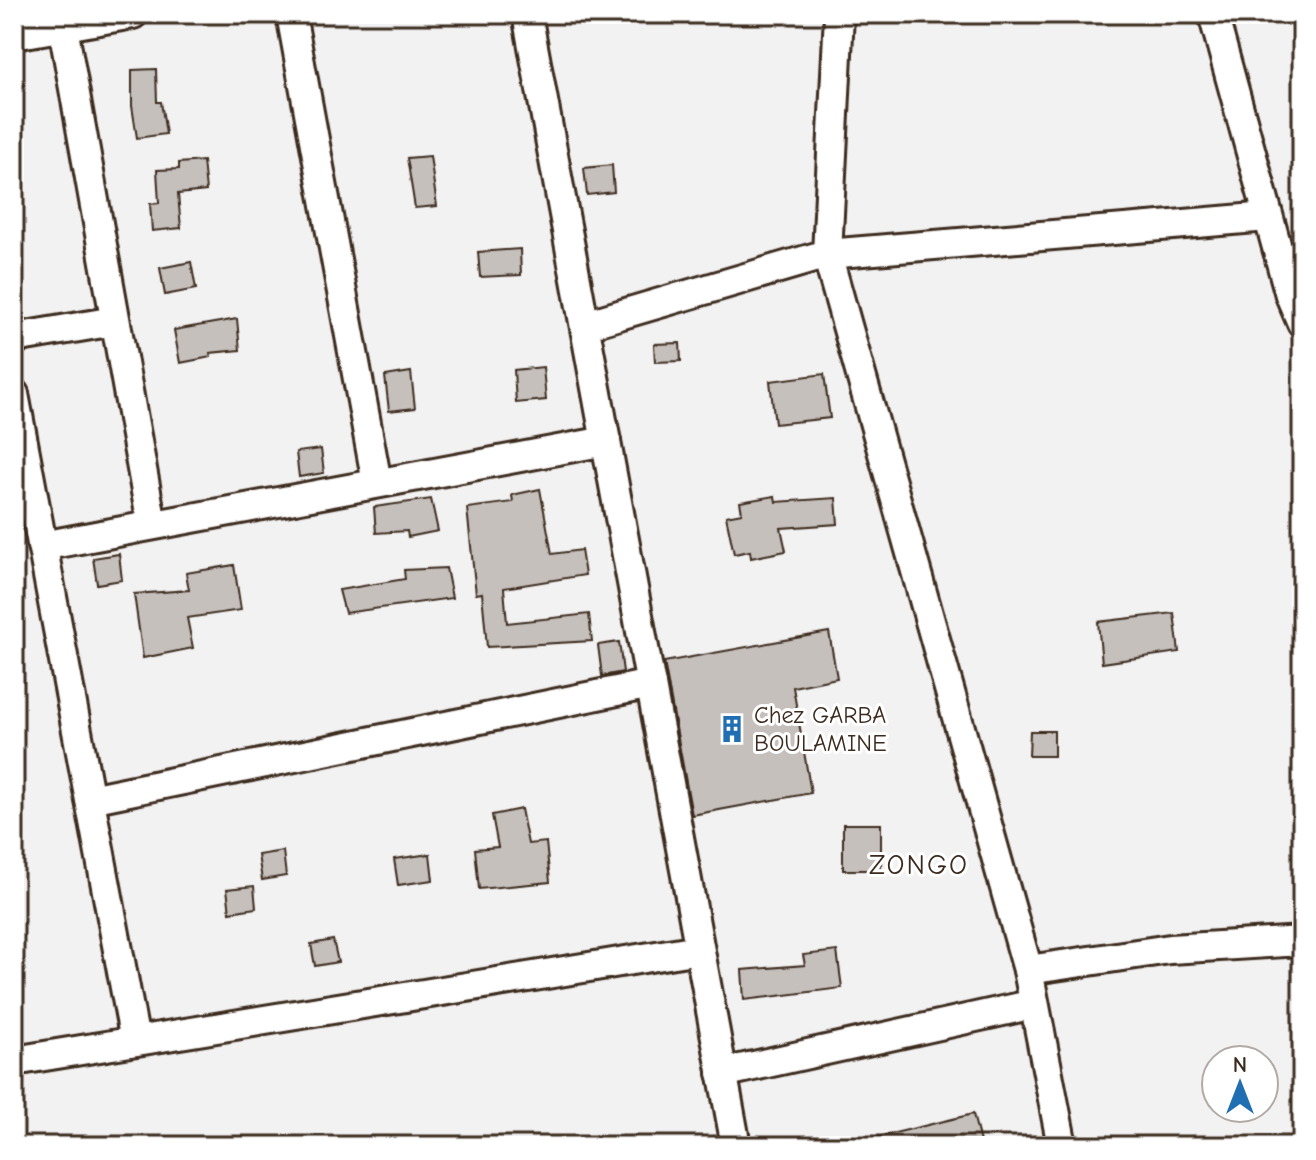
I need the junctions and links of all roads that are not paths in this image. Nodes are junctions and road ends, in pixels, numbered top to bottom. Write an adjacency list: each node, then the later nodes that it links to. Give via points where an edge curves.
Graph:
1 (133, 14): 6 (street)
2 (291, 14): 16 (street)
3 (527, 14): 12 (street)
4 (839, 14): 9 (street)
5 (1213, 14): 8 (street)
6 (63, 27): 7 (street); 10 (street)
7 (14, 35)
8 (1268, 217): 9 (street); 11 (street)
9 (827, 254): 12 (street); 23 (street)
10 (115, 321): 13 (street); 17 (street)
11 (1302, 323)
12 (585, 325): 15 (street)
13 (14, 338)
14 (14, 394): 18 (street)
15 (606, 441): 16 (street); 19 (street)
16 (377, 483): 17 (street)
17 (152, 525): 18 (street)
18 (42, 546): 20 (street)
19 (651, 684): 20 (street); 22 (street)
20 (90, 799): 25 (street)
21 (1302, 941): 23 (street, via 1170,949)
22 (699, 949): 25 (street); 27 (street)
23 (1028, 970): 24 (street)
24 (1034, 1004): 27 (street); 29 (street)
25 (135, 1041): 26 (street)
26 (14, 1061)
27 (722, 1073): 28 (street)
28 (736, 1146)
29 (1062, 1146)

